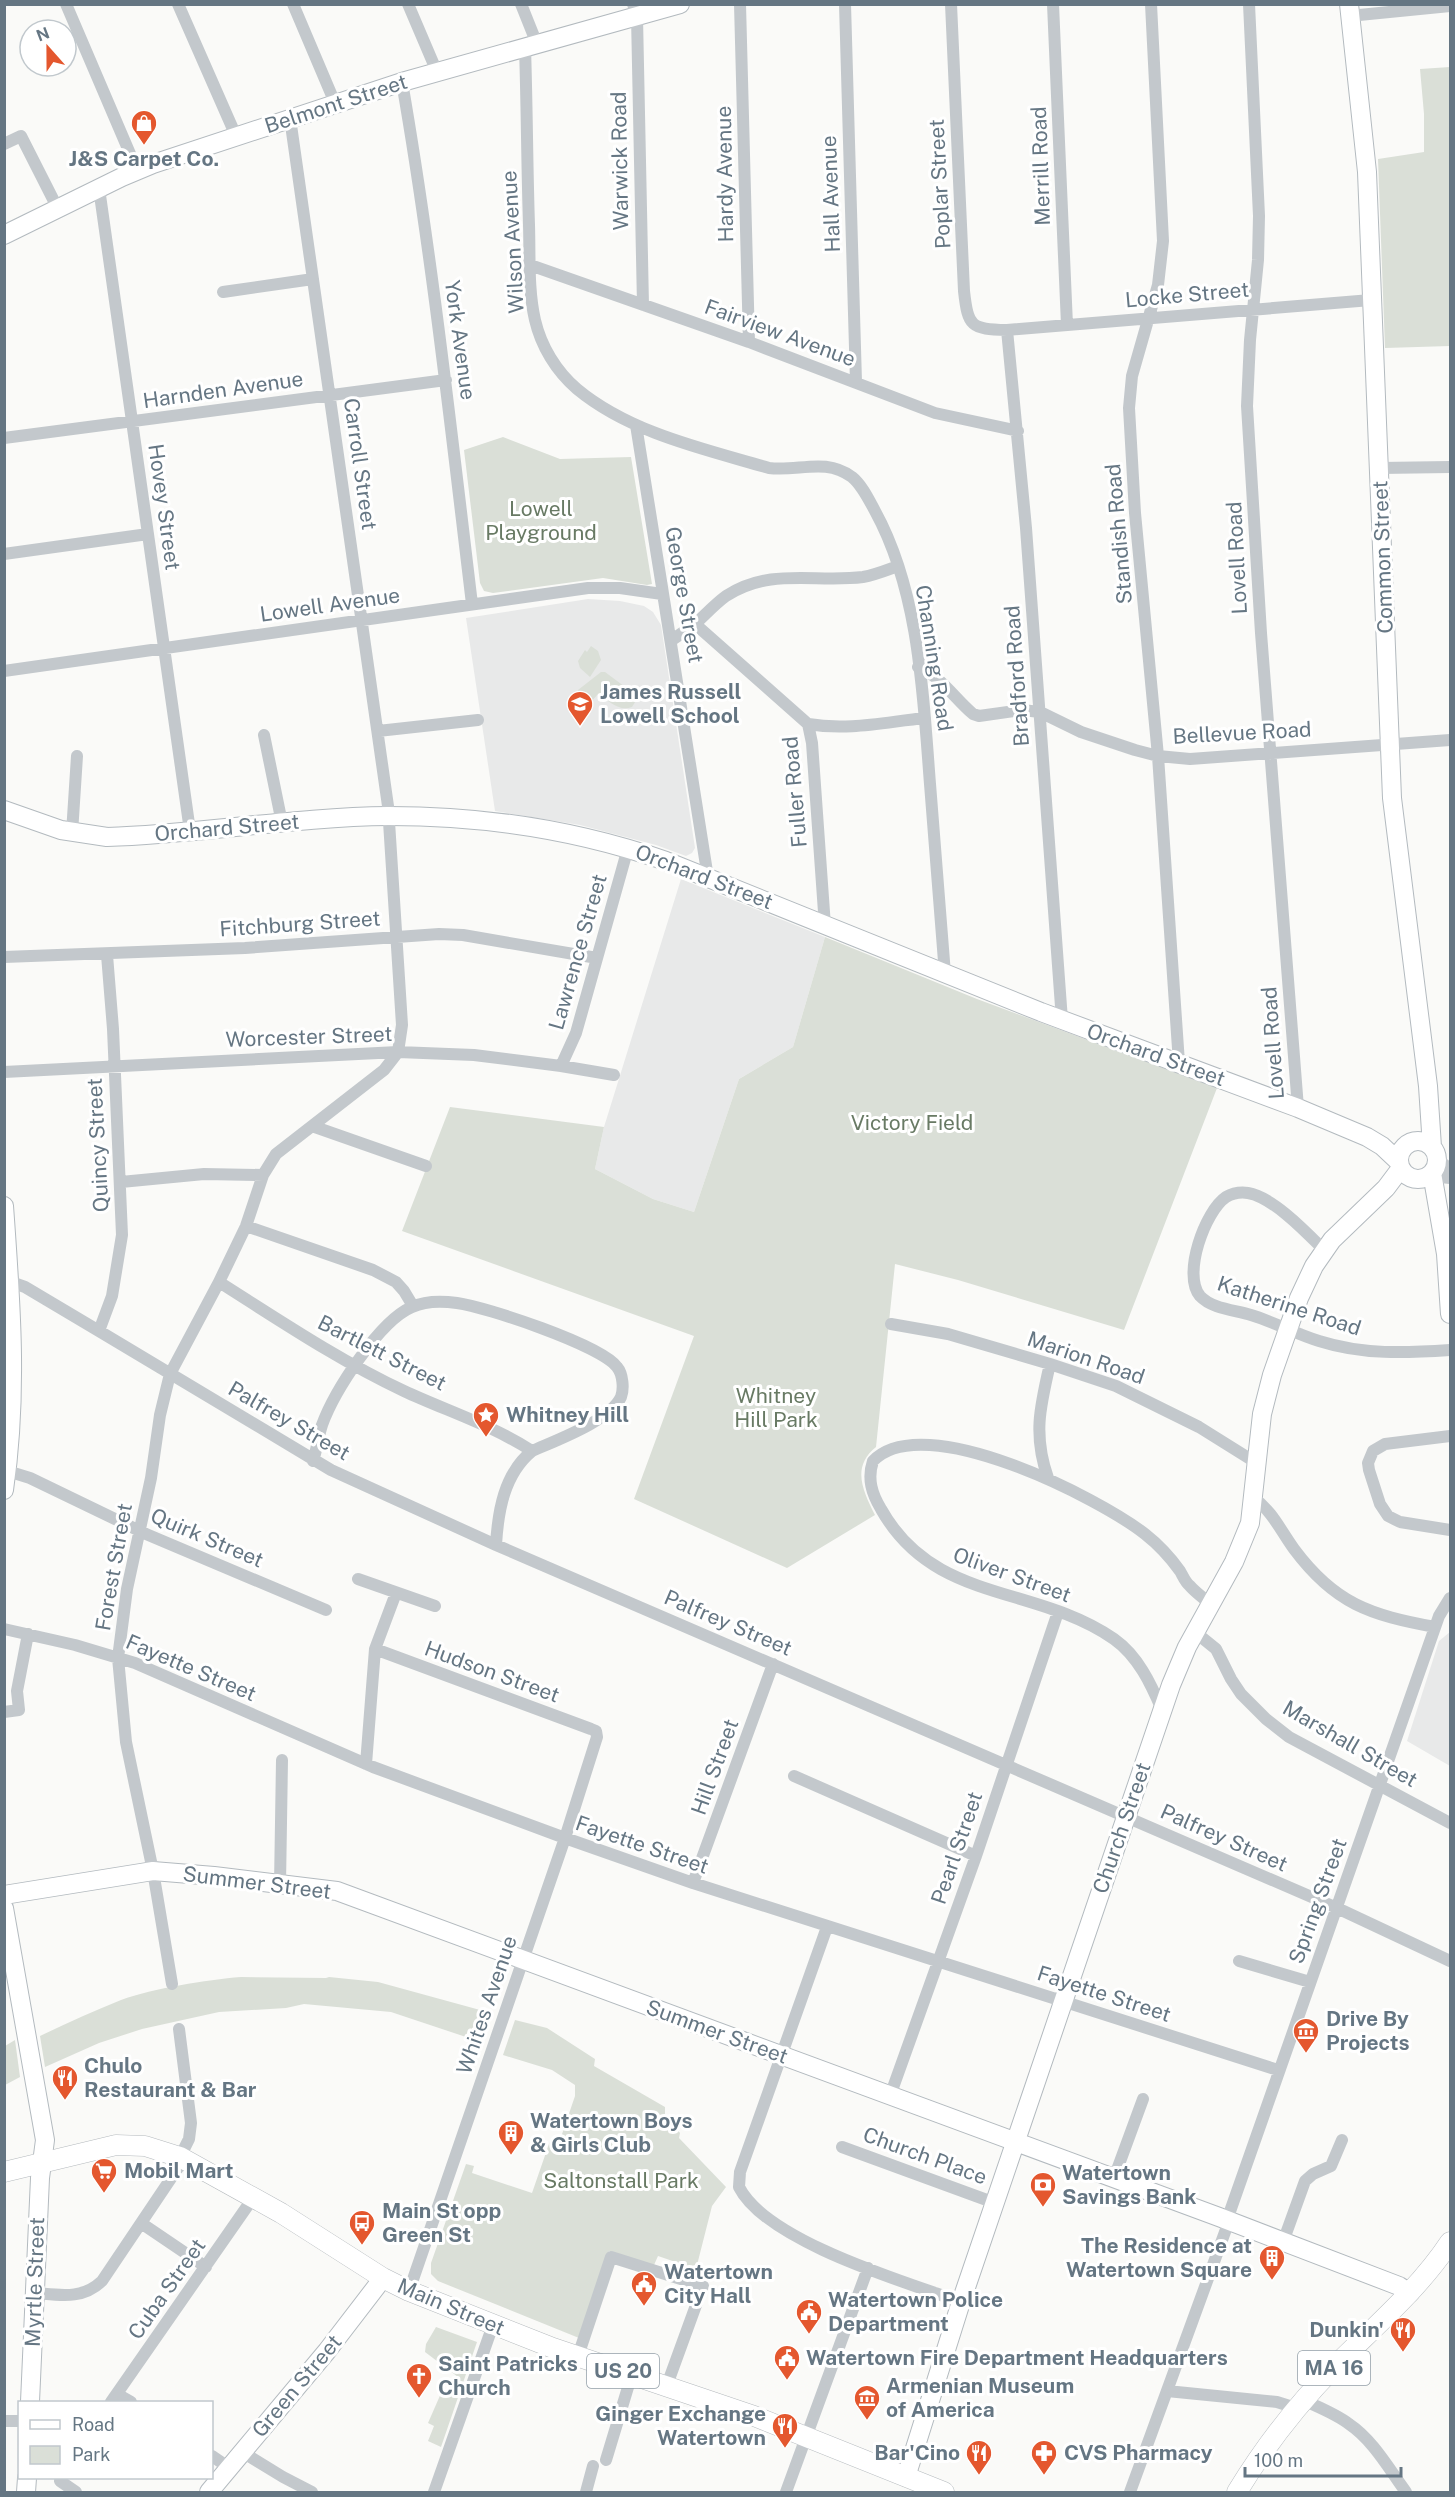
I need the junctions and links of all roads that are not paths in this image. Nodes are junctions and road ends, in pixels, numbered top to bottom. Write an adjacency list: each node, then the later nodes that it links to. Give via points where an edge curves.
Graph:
1 (66, 4): 23 (street)
2 (178, 4): 21 (street)
3 (293, 4): 19 (street)
4 (408, 4): 17 (street)
5 (521, 4): 16 (street)
6 (680, 4): 14 (street, Belmont Street)
7 (740, 4): 36 (street, Hardy Avenue)
8 (845, 4): 38 (street, Hall Avenue)
9 (951, 4): 35 (street, Poplar Street, via 966,312 981,329)
10 (1053, 4): 34 (street, Merrill Road)
11 (1151, 4): 33 (street, Standish Road, via 1163,241)
12 (1249, 4): 32 (street, Lovell Road, via 1259,216)
13 (1450, 6): 15 (street)
14 (635, 10): 16 (street, Belmont Street); 31 (street, Warwick Road)
15 (1349, 10): 30 (street, Common Street, via 1366,152)
16 (531, 46): 17 (street, Belmont Street); 27 (street, Wilson Avenue)
17 (437, 72): 18 (street, Belmont Street)
18 (402, 82): 19 (street, Belmont Street); 37 (street, York Avenue)
19 (335, 103): 20 (street, Belmont Street)
20 (290, 118): 21 (street, Belmont Street); 28 (street, Carroll Street)
21 (236, 136): 23 (street, Belmont Street)
22 (4, 144): 25 (street, via 21,136)
23 (137, 170): 24 (street, Belmont Street)
24 (99, 188): 25 (street, Belmont Street); 40 (street, Hovey Street)
25 (58, 209): 26 (street, Belmont Street)
26 (4, 235)
27 (530, 265): 31 (street, Fairview Avenue); 41 (street, Wilson Avenue, via 535,319 556,367 596,403)
28 (313, 279): 29 (street); 39 (street, Carroll Street)
29 (223, 292)
30 (1371, 300): 32 (street, Locke Street); 45 (street, Common Street)
31 (643, 305): 36 (street, Fairview Avenue)
32 (1254, 310): 33 (street, Locke Street); 65 (street, Lovell Road, via 1248,406)
33 (1150, 318): 34 (street, Locke Street); 67 (street, Standish Road, via 1132,376 1129,408)
34 (1067, 325): 35 (street, Locke Street)
35 (1007, 330): 42 (street, Bradford Road)
36 (749, 342): 38 (street, Fairview Avenue)
37 (446, 380): 39 (street, Harnden Avenue); 50 (street, York Avenue)
38 (856, 381): 42 (street, Fairview Avenue, via 935,413)
39 (330, 395): 40 (street, Harnden Avenue); 51 (street, Carroll Street)
40 (132, 422): 43 (street, Harnden Avenue); 46 (street, Hovey Street)
41 (636, 425): 48 (street, Channing Road, via 769,468 783,470 812,464 833,468 852,478 881,521); 49 (street, George Street)
42 (1018, 432): 57 (street, Bradford Road)
43 (4, 438)
44 (1450, 467): 45 (street)
45 (1380, 468): 64 (street, Common Street)
46 (148, 534): 47 (street); 54 (street, Hovey Street)
47 (4, 554)
48 (898, 566): 52 (street, via 863,577 787,576 746,586 725,597); 55 (street, Channing Road, via 909,603)
49 (662, 594): 50 (street, Lowell Avenue, via 588,588); 53 (street, George Street)
50 (476, 604): 51 (street, Lowell Avenue)
51 (362, 620): 54 (street, Lowell Avenue); 61 (street, Carroll Street)
52 (695, 624): 53 (street); 60 (street, Fuller Road)
53 (672, 640): 74 (street, George Street)
54 (163, 648): 56 (street, Lowell Avenue); 71 (street, Hovey Street)
55 (918, 667): 57 (street, Bellevue Road, via 932,672 973,714); 58 (street, Channing Road)
56 (4, 671)
57 (1040, 712): 67 (street, Bellevue Road, via 1081,732); 81 (street, Bradford Road)
58 (925, 718): 60 (street, via 830,728); 80 (street, Channing Road)
59 (478, 720): 61 (street)
60 (808, 724): 75 (street, Fuller Road)
61 (378, 731): 69 (street, Carroll Street)
62 (264, 735): 70 (street)
63 (1450, 740): 64 (street, Bellevue Road)
64 (1389, 743): 65 (street, Bellevue Road); 89 (street, Common Street, via 1395,827)
65 (1271, 753): 67 (street, Bellevue Road, via 1190,759); 88 (street, Lovell Road)
66 (77, 756): 72 (street)
67 (1158, 756): 83 (street, Standish Road)
68 (4, 810): 72 (street, Orchard Street)
69 (389, 816): 70 (street, Orchard Street); 73 (street, Orchard Street, via 534,828); 76 (street, Carroll Street)
70 (282, 823): 71 (street, Orchard Street)
71 (190, 831): 72 (street, Orchard Street, via 107,837)
72 (72, 833)
73 (628, 848): 74 (street, Orchard Street); 79 (street, Lawrence Street)
74 (708, 878): 75 (street, Orchard Street)
75 (825, 926): 80 (street, Orchard Street)
76 (397, 937): 77 (street, Fitchburg Street); 79 (street, Fitchburg Street, via 463,935); 82 (street, Carroll Street, via 402,1025)
77 (107, 955): 78 (street, Fitchburg Street); 84 (street, Quincy Street)
78 (4, 957)
79 (597, 958): 85 (street, Lawrence Street, via 576,1034)
80 (945, 974): 81 (street, Orchard Street)
81 (1062, 1020): 83 (street, Orchard Street)
82 (398, 1052): 84 (street, Worcester Street); 85 (street, Worcester Street, via 474,1055); 90 (street, Forest Street, via 369,1083)
83 (1179, 1064): 88 (street, Orchard Street)
84 (113, 1065): 86 (street, Worcester Street); 97 (street, Quincy Street)
85 (561, 1066): 87 (street, Worcester Street)
86 (4, 1072)
87 (614, 1075)
88 (1298, 1108): 91 (street, Orchard Street)
89 (1430, 1108): 92 (street); 94 (street, Common Street)
90 (312, 1126): 93 (street); 95 (street, Forest Street, via 276,1154)
91 (1367, 1137): 92 (street, Orchard Street); 94 (street, Orchard Street)
92 (1411, 1143): 94 (street, Orchard Street, via 1422,1141)
93 (426, 1166)
94 (1424, 1168): 96 (street, Orchard Street); 101 (street, Church Street, via 1371,1202); 105 (street, Common Street, via 1439,1214)
95 (263, 1175): 97 (street, via 204,1174); 99 (street, Forest Street)
96 (1450, 1178)
97 (121, 1182): 108 (street, Quincy Street, via 119,1267)
98 (4, 1206): 100 (street)
99 (246, 1226): 103 (street, Forest Street); 104 (street, via 373,1270 396,1282)
100 (6, 1245): 102 (street)
101 (1324, 1250): 107 (street, Church Street); 107 (street, Katherine Road, via 1267,1201 1249,1193 1227,1196 1208,1224 1193,1263 1193,1281 1201,1297)
102 (11, 1282): 108 (street, Palfrey Street); 110 (street)
103 (219, 1282): 112 (street, Bartlett Street); 113 (street, Forest Street)
104 (413, 1306): 112 (street, via 380,1332); 115 (street, via 459,1303 502,1315 592,1348 617,1366 621,1398 613,1408)
105 (1450, 1314)
106 (891, 1323): 111 (street, Marion Road, via 948,1334)
107 (1287, 1330): 109 (street, Katherine Road, via 1374,1353); 117 (street, Church Street, via 1266,1395)
108 (99, 1331): 113 (street, Palfrey Street)
109 (1450, 1350)
110 (8, 1353): 118 (street, via 12,1428)
111 (1050, 1364): 117 (street, Marion Road, via 1131,1392); 119 (street, via 1038,1424 1040,1453)
112 (356, 1365): 115 (street, Bartlett Street, via 404,1391 511,1437); 116 (street, via 322,1426)
113 (170, 1374): 116 (street, Palfrey Street); 122 (street, Forest Street)
114 (1450, 1436): 123 (street, via 1385,1444 1372,1451 1368,1463 1380,1504 1388,1516 1400,1522)
115 (532, 1451): 124 (street, via 511,1477 498,1518)
116 (314, 1461): 124 (street, Palfrey Street)
117 (1255, 1462): 121 (street, Church Street)
118 (6, 1470): 120 (street); 122 (street, Quirk Street)
119 (1048, 1478): 128 (street, via 1116,1513 1146,1535 1170,1558 1188,1585); 131 (street, Oliver Street, via 994,1459 927,1445 883,1453 873,1461 870,1482 894,1530 917,1554 962,1581)
120 (4, 1490)
121 (1254, 1498): 128 (street, Church Street, via 1241,1548); 132 (street, via 1271,1514 1314,1574 1338,1594 1365,1610)
122 (140, 1530): 130 (street, Quirk Street); 137 (street, Forest Street)
123 (1450, 1530)
124 (495, 1545): 138 (street, Palfrey Street)
125 (358, 1579): 126 (street)
126 (396, 1593): 129 (street); 136 (street)
127 (1450, 1598): 132 (street, Spring Street)
128 (1210, 1604): 134 (street, Church Street)
129 (435, 1606)
130 (326, 1610)
131 (1058, 1612): 139 (street, Oliver Street, via 1125,1647 1142,1670); 144 (street, Pearl Street)
132 (1435, 1627): 146 (street, Spring Street)
133 (4, 1629): 135 (street, Fayette Street)
134 (1195, 1632): 139 (street, Church Street); 146 (street, Marshall Street, via 1216,1649 1241,1694 1266,1719 1289,1737)
135 (28, 1634): 137 (street, Fayette Street); 140 (street, via 17,1691 19,1710)
136 (375, 1648): 141 (street, Hudson Street); 143 (street)
137 (118, 1658): 143 (street, Fayette Street); 151 (street, Forest Street, via 126,1742)
138 (773, 1664): 144 (street, Palfrey Street); 152 (street, Hill Street)
139 (1162, 1710): 147 (street, Church Street)
140 (4, 1712)
141 (596, 1731): 149 (street, Whites Avenue, via 594,1750)
142 (282, 1760): 153 (street)
143 (366, 1764): 149 (street, Fayette Street)
144 (1006, 1765): 147 (street, Palfrey Street); 150 (street, Pearl Street)
145 (794, 1776): 150 (street)
146 (1380, 1786): 148 (street, Marshall Street); 156 (street, Spring Street)
147 (1126, 1816): 156 (street, Palfrey Street); 165 (street, Church Street)
148 (1450, 1823)
149 (565, 1838): 152 (street, Fayette Street); 158 (street, Whites Avenue)
150 (976, 1856): 161 (street, Pearl Street)
151 (153, 1871): 153 (street, Summer Street); 154 (street, Summer Street); 164 (street, Forest Street)
152 (693, 1883): 157 (street, Fayette Street)
153 (280, 1885): 158 (street, Summer Street, via 337,1891)
154 (4, 1896)
155 (4, 1908): 162 (street, Myrtle Street)
156 (1337, 1908): 160 (street, Palfrey Street); 163 (street, Spring Street)
157 (827, 1927): 161 (street, Fayette Street); 167 (street)
158 (523, 1960): 167 (street, Summer Street); 187 (street, Whites Avenue)
159 (1239, 1960): 163 (street)
160 (1450, 1961)
161 (939, 1962): 165 (street, Fayette Street); 169 (street, Pearl Street)
162 (11, 1981): 175 (street, Myrtle Street, via 45,2136)
163 (1310, 1982): 168 (street, Spring Street)
164 (172, 1984)
165 (1064, 2002): 168 (street, Fayette Street); 172 (street, Church Street)
166 (179, 2029): 174 (street, via 191,2123)
167 (780, 2055): 169 (street, Summer Street); 185 (street, via 739,2174 739,2187 760,2211 794,2236)
168 (1278, 2070): 180 (street, Spring Street)
169 (890, 2096): 172 (street, Summer Street)
170 (1143, 2099): 177 (street)
171 (1342, 2140): 182 (street, via 1330,2166 1307,2178)
172 (1016, 2142): 177 (street, Summer Street); 179 (street, Church Street)
173 (842, 2147): 179 (street, Church Place)
174 (182, 2158): 175 (main road, Main Street / US 20, via 160,2149 129,2145); 178 (main road, Main Street / US 20); 181 (street)
175 (42, 2162): 176 (main road, Main Street / US 20); 188 (street, Myrtle Street)
176 (4, 2172)
177 (1114, 2178): 180 (street, Summer Street)
178 (253, 2198): 184 (street, Cuba Street); 186 (main road, Main Street / US 20)
179 (995, 2203): 190 (street, Church Street)
180 (1228, 2220): 182 (street, Summer Street); 195 (street, Spring Street)
181 (141, 2223): 184 (street); 188 (street, via 93,2289 71,2295)
182 (1283, 2242): 189 (street, Summer Street)
183 (1450, 2242): 189 (main road, MA 16)
184 (206, 2267): 196 (street, Cuba Street)
185 (868, 2268): 190 (street); 199 (street)
186 (383, 2278): 187 (main road, Main Street / US 20); 200 (street, Green Street)
187 (409, 2291): 191 (main road, Main Street / US 20)
188 (35, 2293): 197 (street, Myrtle Street)
189 (1410, 2293): 198 (main road, MA 16)
190 (961, 2302): 205 (street, Church Street)
191 (493, 2325): 192 (main road, Main Street / US 20); 211 (street)
192 (578, 2356): 193 (main road, Main Street / US 20); 194 (street, via 611,2257 703,2286)
193 (632, 2374): 194 (main road, Main Street / US 20); 202 (street)
194 (667, 2385): 199 (main road, Main Street / US 20)
195 (1167, 2391): 198 (street); 215 (street, Spring Street)
196 (114, 2398)
197 (30, 2401)
198 (1300, 2404): 216 (main road, MA 16, via 1264,2449); 217 (street, via 1356,2429)
199 (805, 2435): 205 (main road, Main Street / US 20); 213 (street)
200 (242, 2452): 204 (street, Green Street); 210 (street)
201 (213, 2457): 204 (street)
202 (606, 2460)
203 (593, 2466): 212 (street)
204 (228, 2467): 207 (street, Green Street)
205 (906, 2476): 214 (main road, Main Street / US 20)
206 (61, 2479): 208 (street); 209 (street)
207 (210, 2492)
208 (52, 2493)
209 (76, 2493)
210 (312, 2493)
211 (434, 2493)
212 (586, 2493)
213 (786, 2493)
214 (944, 2493)
215 (1130, 2493)
216 (1237, 2493)
217 (1406, 2493)

